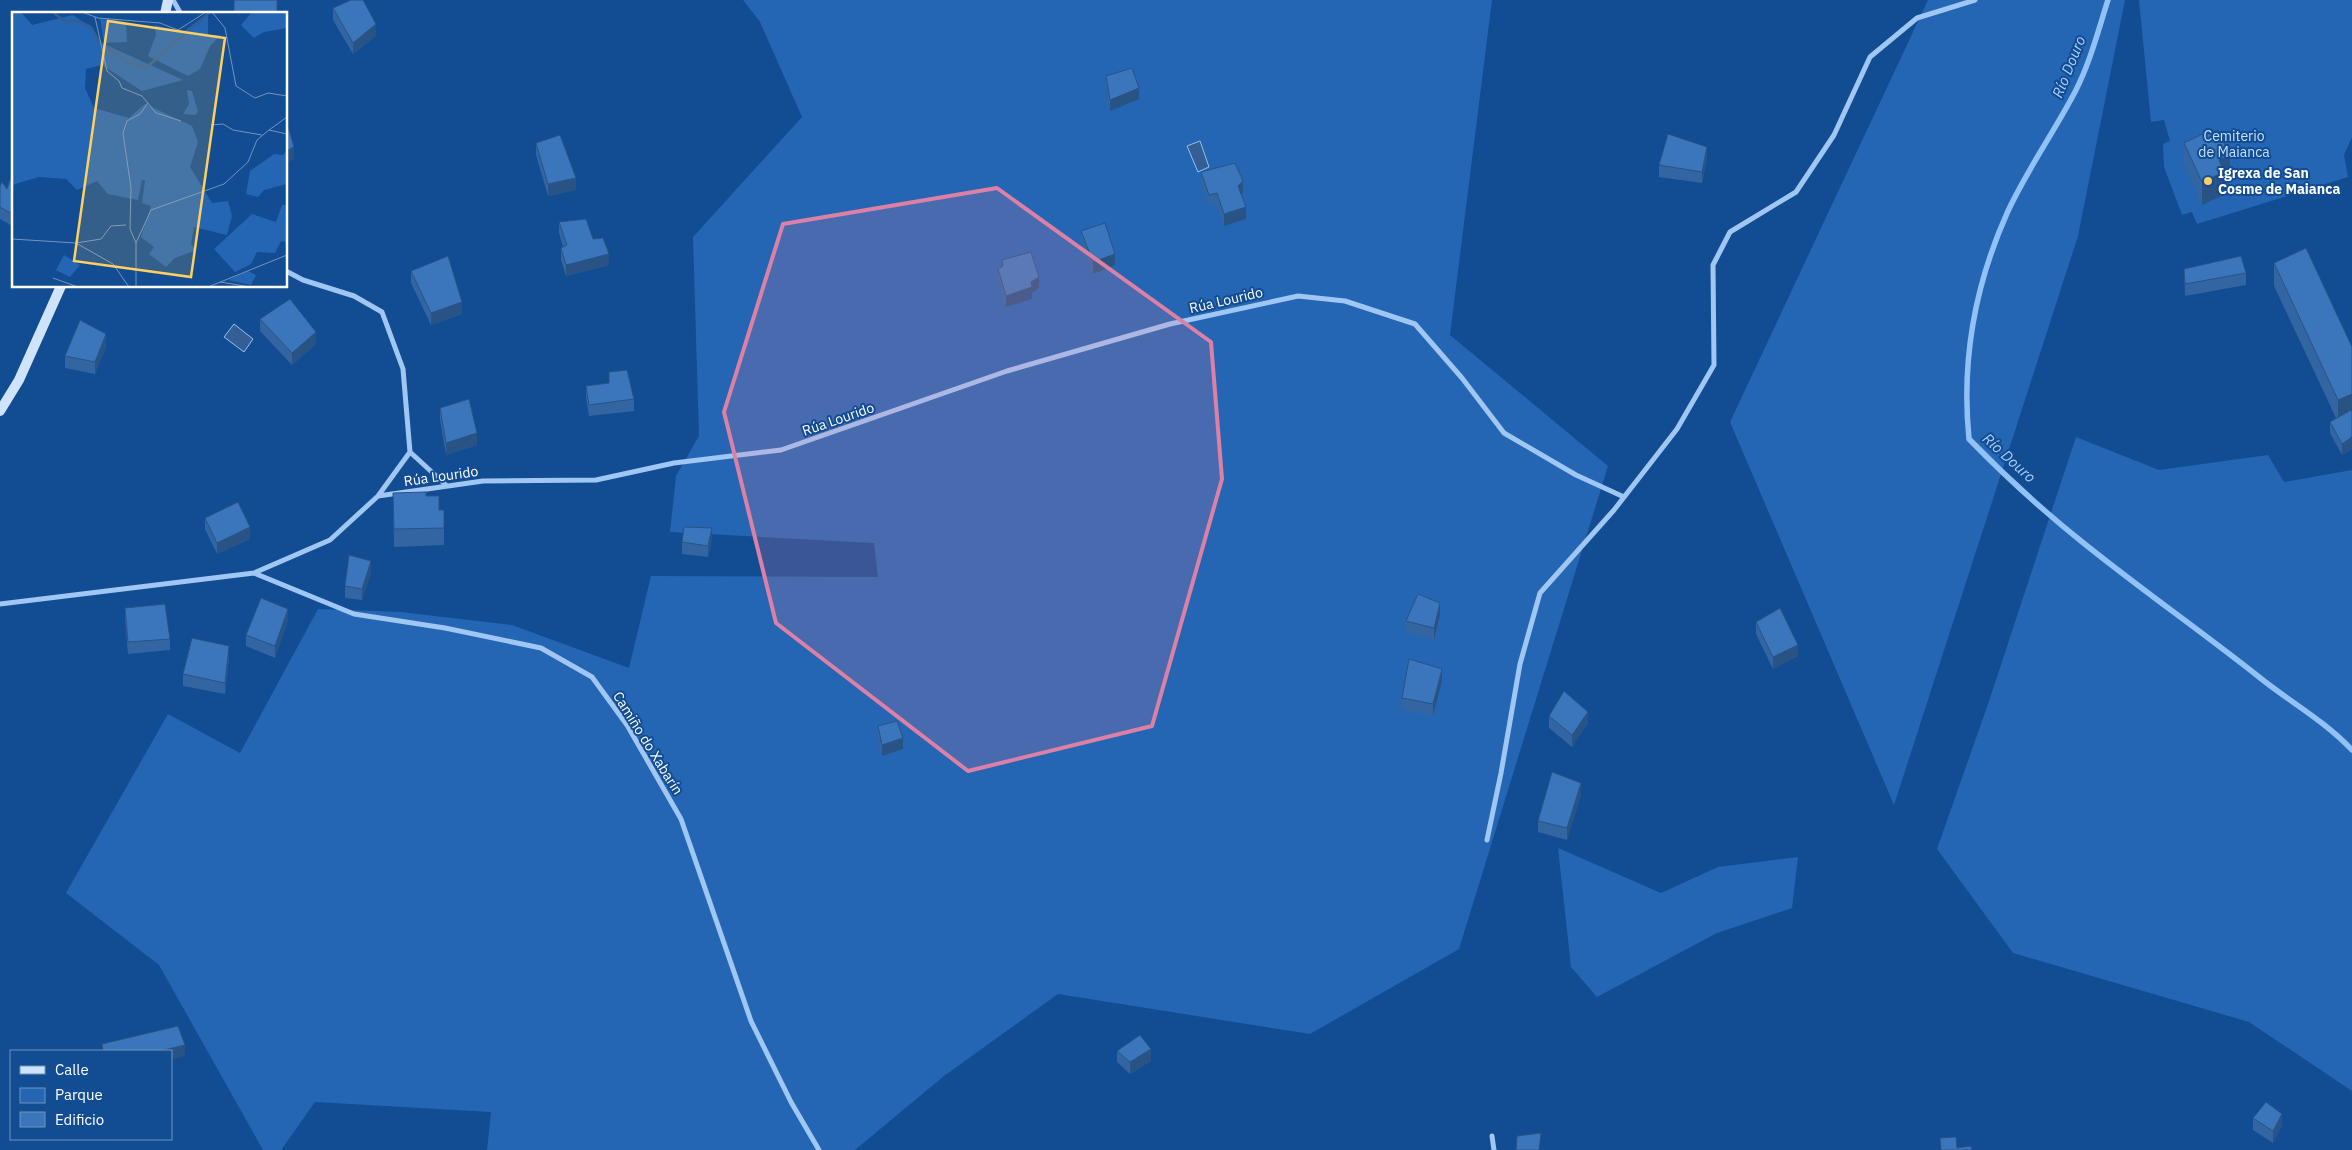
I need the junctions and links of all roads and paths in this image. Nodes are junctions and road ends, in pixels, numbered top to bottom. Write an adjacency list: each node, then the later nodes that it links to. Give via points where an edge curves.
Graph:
1 (173, 0): 3 (street)
2 (1975, 0): 10 (street, via 1918,18 1870,57 1834,135 1796,192 1730,232 1713,265 1714,365 1677,429)
3 (180, 12)
4 (288, 272): 7 (street, via 354,296 382,312 403,368)
5 (60, 288): 6 (main road, via 19,380)
6 (0, 410)
7 (410, 452): 8 (street); 9 (street)
8 (446, 486): 9 (street, Rúa Lourido); 10 (street, Rúa Lourido, via 483,481 596,480 674,463 781,450 1007,371 1170,324 1298,296 1345,301 1415,324 1504,433 1576,475)
9 (378, 496): 11 (street, via 330,540)
10 (1624, 497): 13 (street, via 1540,593 1520,664)
11 (254, 573): 12 (street); 15 (street, Camiño do Xabarín, via 354,614 542,648 592,676 627,725 681,819 751,1021)
12 (0, 604)
13 (1487, 840)
14 (1492, 1136): 16 (street)
15 (819, 1150)
16 (1494, 1150)

